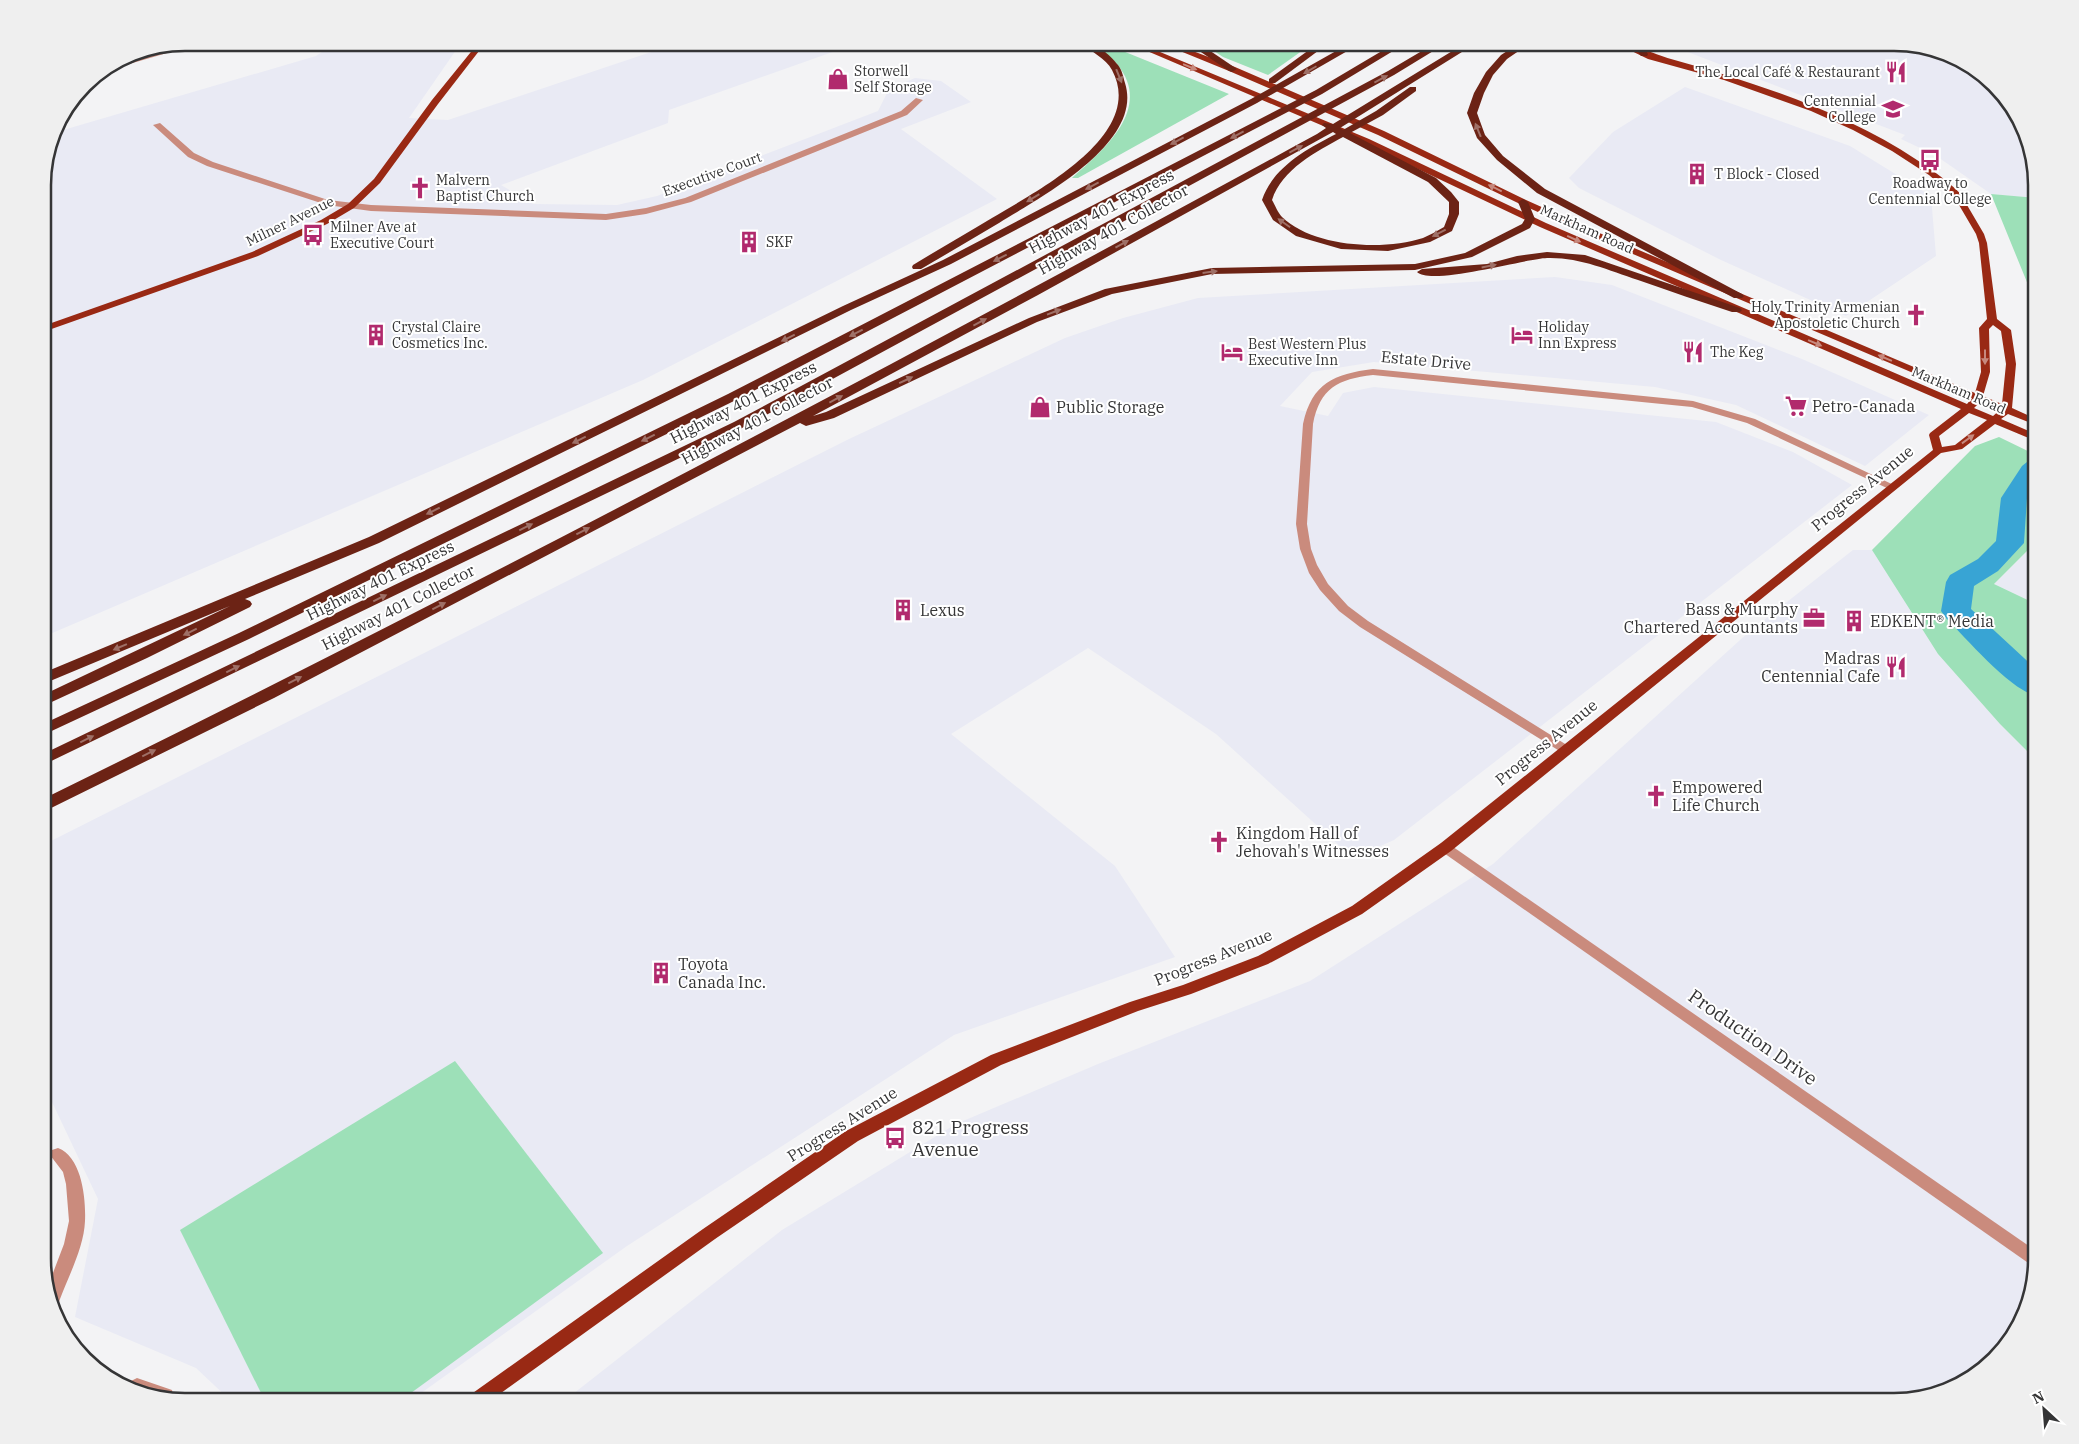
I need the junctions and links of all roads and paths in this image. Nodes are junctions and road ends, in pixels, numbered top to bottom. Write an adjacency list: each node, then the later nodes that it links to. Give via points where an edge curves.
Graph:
1 (1096, 51): 33 (highway, one-way to 33, via 1116,69 1123,86 1124,105 1115,126 1098,149 1046,191)
2 (1152, 51): 22 (main road, Markham Road, one-way to 22)
3 (1185, 51): 18 (main road, Markham Road)
4 (1204, 51): 18 (highway)
5 (1314, 51): 21 (highway, via 1281,76 1242,97)
6 (1343, 51): 21 (highway, one-way to 21)
7 (1388, 51): 49 (highway, Highway 401 Express, one-way to 49, via 1319,92 732,397 244,636)
8 (1427, 51): 51 (highway, Highway 401 Express, one-way to 8, via 738,424)
9 (1460, 51): 17 (highway, Highway 401 Collector)
10 (1513, 51): 32 (highway, one-way to 10, via 1541,191 1500,158 1480,136 1472,113 1489,74)
11 (1637, 51): 15 (main road, Progress Avenue)
12 (1642, 51): 15 (highway)
13 (475, 52): 29 (main road, Milner Avenue, via 377,181)
14 (160, 54): 16 (street)
15 (1644, 54): 19 (main road, Progress Avenue); 19 (main road, Progress Avenue, via 1757,98)
16 (132, 62)
17 (1439, 65): 26 (highway, Highway 401 Collector, via 1361,112); 26 (highway, via 1400,100 1375,117)
18 (1232, 70): 27 (main road, Markham Road, one-way to 18, via 1381,133)
19 (1779, 97): 25 (main road, Progress Avenue, via 1843,123)
20 (919, 100): 29 (street, Executive Court, via 904,113 688,200 646,211 606,217)
21 (1218, 120): 33 (highway, one-way to 33, via 947,262)
22 (1326, 124): 26 (highway, one-way to 26, via 1432,180 1454,202 1454,214 1448,229 1426,240 1388,248 1341,246 1300,234 1277,218 1267,200 1274,183); 30 (main road, Markham Road)
23 (1824, 124): 25 (main road, Progress Avenue)
24 (157, 125): 29 (street, Executive Court, via 191,154 210,164 327,202)
25 (1862, 135): 28 (main road, Progress Avenue, via 1912,165); 28 (main road, Progress Avenue, via 1872,136 1920,164 1946,184 1963,201)
26 (1325, 139): 42 (highway, Highway 401 Collector, one-way to 26)
27 (1524, 202): 30 (highway); 32 (main road, Markham Road)
28 (1963, 205): 35 (main road, Progress Avenue, via 1983,243)
29 (350, 206): 36 (main road, Milner Avenue, via 324,222 255,254)
30 (1530, 219): 31 (highway, via 1526,226 1468,255 1415,267); 34 (main road, Markham Road, one-way to 34)
31 (1336, 268): 34 (highway, one-way to 34, via 1453,271 1547,255 1581,257); 42 (highway, one-way to 31, via 830,415 1033,320 1109,291 1212,272)
32 (1738, 296): 37 (main road, Markham Road, one-way to 32)
33 (847, 308): 46 (highway, one-way to 46)
34 (1736, 310): 38 (main road, Markham Road, one-way to 38)
35 (1992, 320): 37 (main road, Progress Avenue, one-way to 37, via 1984,328 1984,383); 39 (main road, via 2006,330 2011,364)
36 (52, 326)
37 (1978, 397): 38 (main road, Progress Avenue); 39 (main road, Markham Road)
38 (1967, 408): 40 (main road, Markham Road); 44 (main road, Progress Avenue, via 1934,435)
39 (2007, 410): 40 (main road, Progress Avenue); 41 (main road, Markham Road)
40 (1994, 419): 43 (main road, Markham Road); 44 (main road, Progress Avenue, one-way to 40, via 1958,446)
41 (2028, 419)
42 (778, 430): 52 (highway, Highway 401 Collector, one-way to 42, via 286,685)
43 (2028, 434)
44 (1938, 450): 45 (main road, Progress Avenue)
45 (1893, 487): 50 (main road, Progress Avenue); 50 (street, Estate Drive, via 1751,421 1693,404 1373,372 1354,373 1325,386 1312,403 1306,426 1307,462 1302,514 1302,539 1309,562 1322,584 1336,602 1369,627)
46 (374, 540): 47 (highway, one-way to 47); 48 (highway, one-way to 48)
47 (52, 675)
48 (52, 697)
49 (52, 726)
50 (1566, 750): 53 (main road, Progress Avenue)
51 (52, 756)
52 (52, 802)
53 (1446, 847): 55 (street, Production Drive); 57 (main road, Progress Avenue, via 1358,910 1263,960 996,1060 852,1136 701,1239)
54 (58, 1155): 56 (street, via 70,1169 77,1221)
55 (2028, 1254)
56 (55, 1290)
57 (488, 1393)

